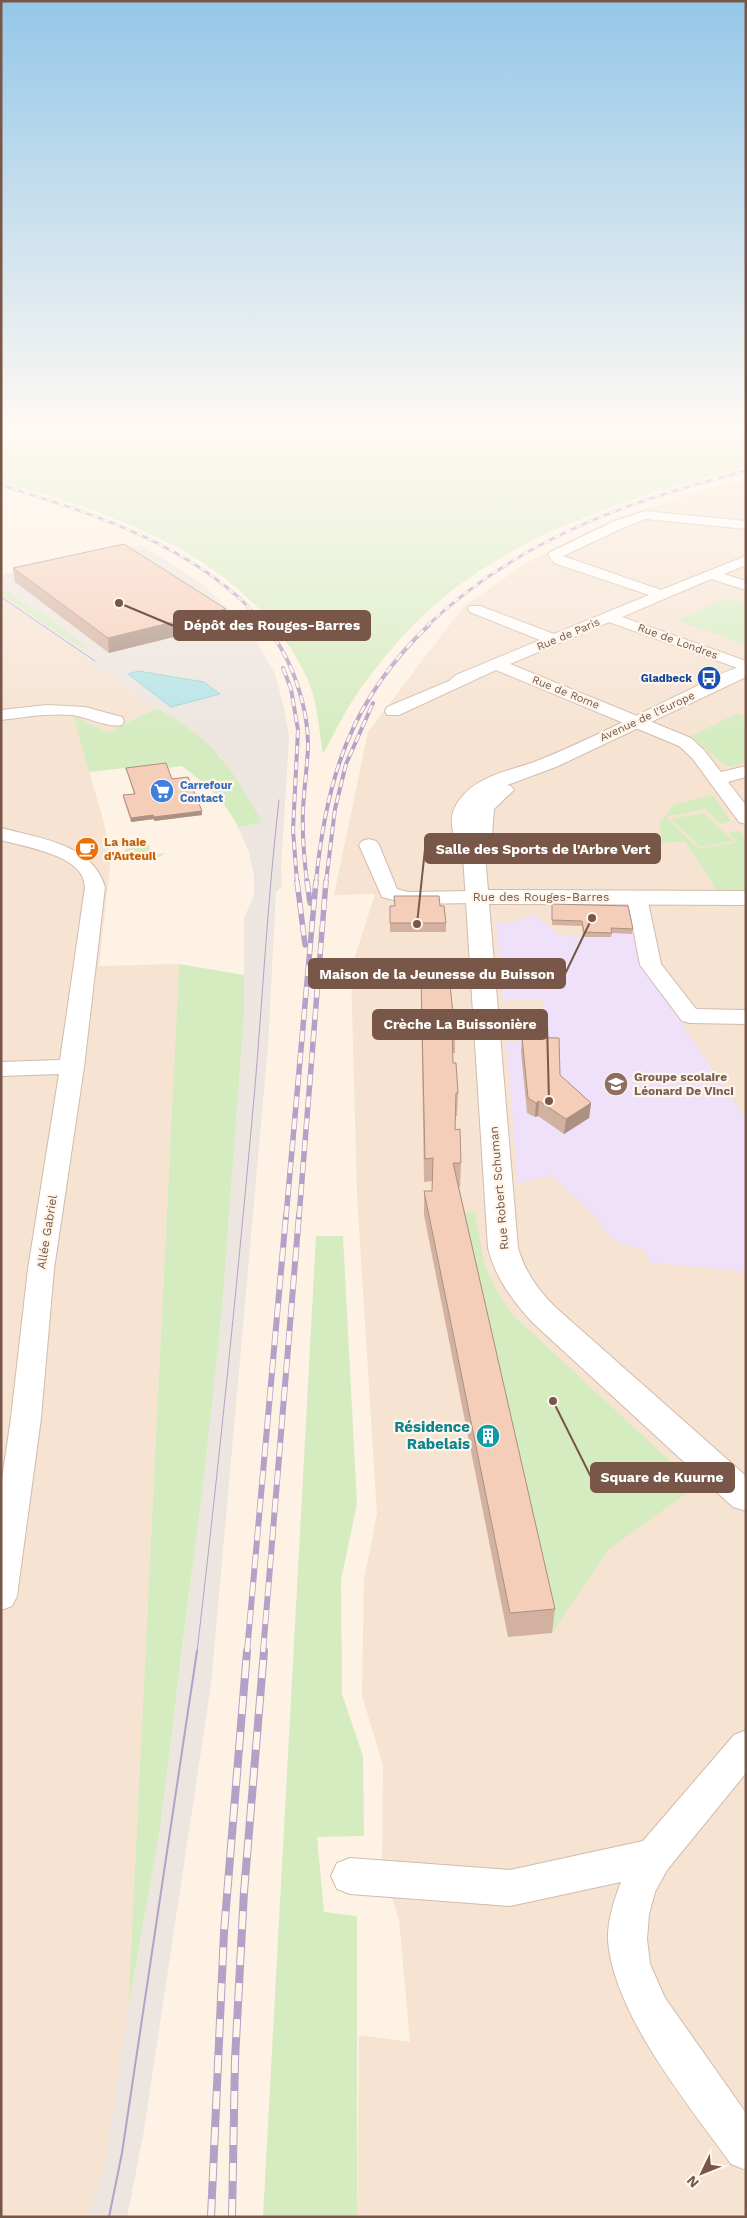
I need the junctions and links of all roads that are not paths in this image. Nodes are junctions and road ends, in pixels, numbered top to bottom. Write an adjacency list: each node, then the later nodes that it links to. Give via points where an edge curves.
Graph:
1 (605, 532): 5 (street, via 555,557)
2 (746, 560): 3 (street, Rue de Paris)
3 (712, 575): 4 (street); 5 (street, Rue de Paris)
4 (746, 586)
5 (662, 595): 7 (street, Rue de Paris)
6 (475, 609): 8 (street)
7 (609, 616): 8 (street, Rue de Paris); 10 (street, Rue de Londres)
8 (554, 640): 9 (street, Rue de Paris)
9 (496, 664): 11 (street, Rue de Paris); 13 (street, Rue de Rome)
10 (746, 668): 13 (street, Avenue de l'Europe)
11 (393, 711)
12 (1, 715): 14 (street, via 71,709)
13 (637, 720): 16 (street, Rue de Rome, via 685,742); 20 (street, Avenue de l'Europe, via 548,763 488,803 482,814 481,835 474,856)
14 (116, 721)
15 (746, 771): 16 (street)
16 (717, 779): 17 (street, Rue de Rome)
17 (746, 818)
18 (1, 834): 24 (street, Allée Gabriel, via 74,857 89,870 95,887)
19 (369, 845): 20 (street, Rue des Rouges-Barres, via 390,893 408,898)
20 (476, 896): 21 (street, Rue des Rouges-Barres); 26 (street, Rue Robert Schuman, via 506,1261 519,1287 542,1314)
21 (637, 897): 22 (street, Rue des Rouges-Barres); 23 (street, via 651,965 690,1016)
22 (746, 898)
23 (746, 1018)
24 (72, 1066): 25 (street); 27 (street, Allée Gabriel, via 41,1269 26,1418)
25 (1, 1070)
26 (746, 1497)
27 (1, 1596)
28 (746, 1746): 29 (street)
29 (654, 1858): 30 (street, via 510,1888); 31 (street, via 638,1886 628,1923 631,1967 636,1986 661,2032)
30 (350, 1876)
31 (746, 2148)

